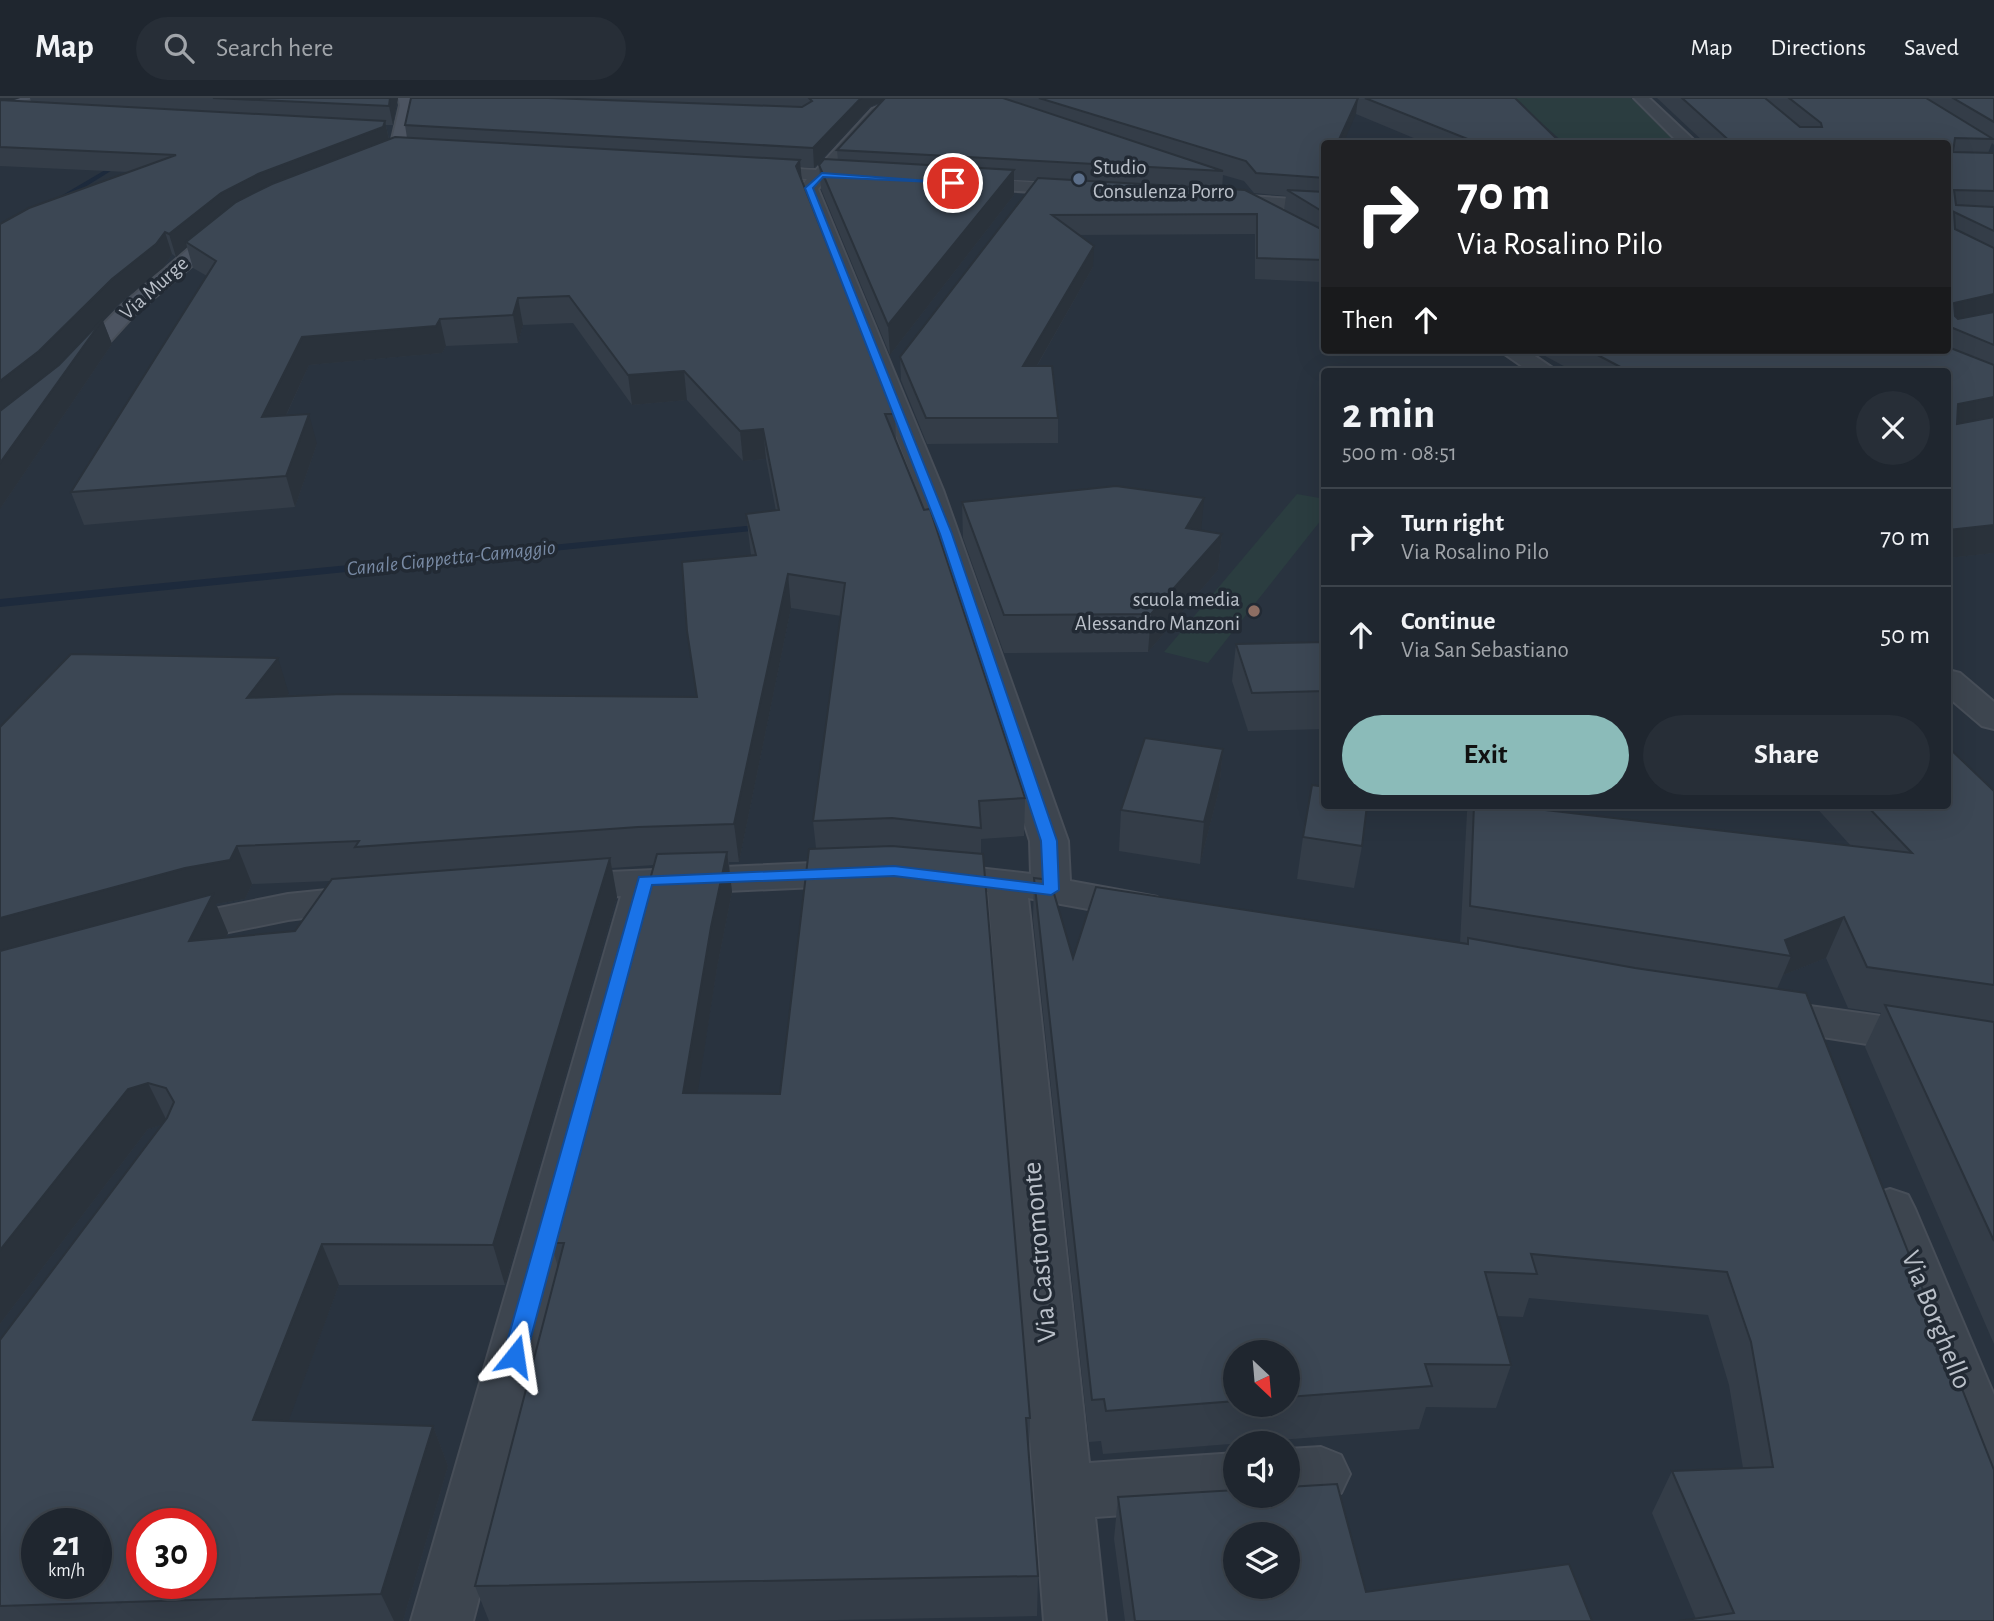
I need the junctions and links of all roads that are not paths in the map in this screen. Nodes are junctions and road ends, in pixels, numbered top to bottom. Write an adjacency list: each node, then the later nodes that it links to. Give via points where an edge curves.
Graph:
1 (912, 98): 10 (street, via 877,112)
2 (1641, 98): 7 (street)
3 (411, 103): 9 (street, via 399,142)
4 (31, 104): 5 (street); 6 (street)
5 (0, 105)
6 (0, 111)
7 (1686, 140)
8 (726, 170): 10 (street)
9 (346, 171)
10 (822, 175): 11 (street); 28 (street, Via Castromonte, via 809,188 895,368 1049,841)
11 (887, 179)
12 (940, 182): 14 (street)
13 (1224, 184): 17 (street, via 1237,188)
14 (1032, 188): 15 (street); 19 (street)
15 (1099, 189)
16 (1195, 198): 17 (street)
17 (1247, 201): 18 (street); 21 (street)
18 (1321, 206)
19 (1016, 209)
20 (247, 214): 24 (street, Via Murge, via 166,276 59,384)
21 (1281, 220)
22 (1517, 354): 23 (street)
23 (1540, 368)
24 (0, 431)
25 (1951, 683): 26 (street)
26 (1994, 719)
27 (645, 880): 28 (street, via 894,871); 29 (street); 41 (street)
28 (1029, 886): 31 (street); 40 (street, Via Castromonte)
29 (522, 889)
30 (400, 897): 32 (street, via 288,907 201,922)
31 (1187, 914)
32 (134, 941)
33 (1731, 1009): 34 (street)
34 (1814, 1022): 35 (street); 36 (street)
35 (1994, 1048)
36 (1835, 1074)
37 (1872, 1164): 38 (street, Via Borghello)
38 (1994, 1462)
39 (1223, 1481): 40 (street)
40 (1061, 1492): 42 (street, Via Castromonte)
41 (442, 1621)
42 (1075, 1621)

